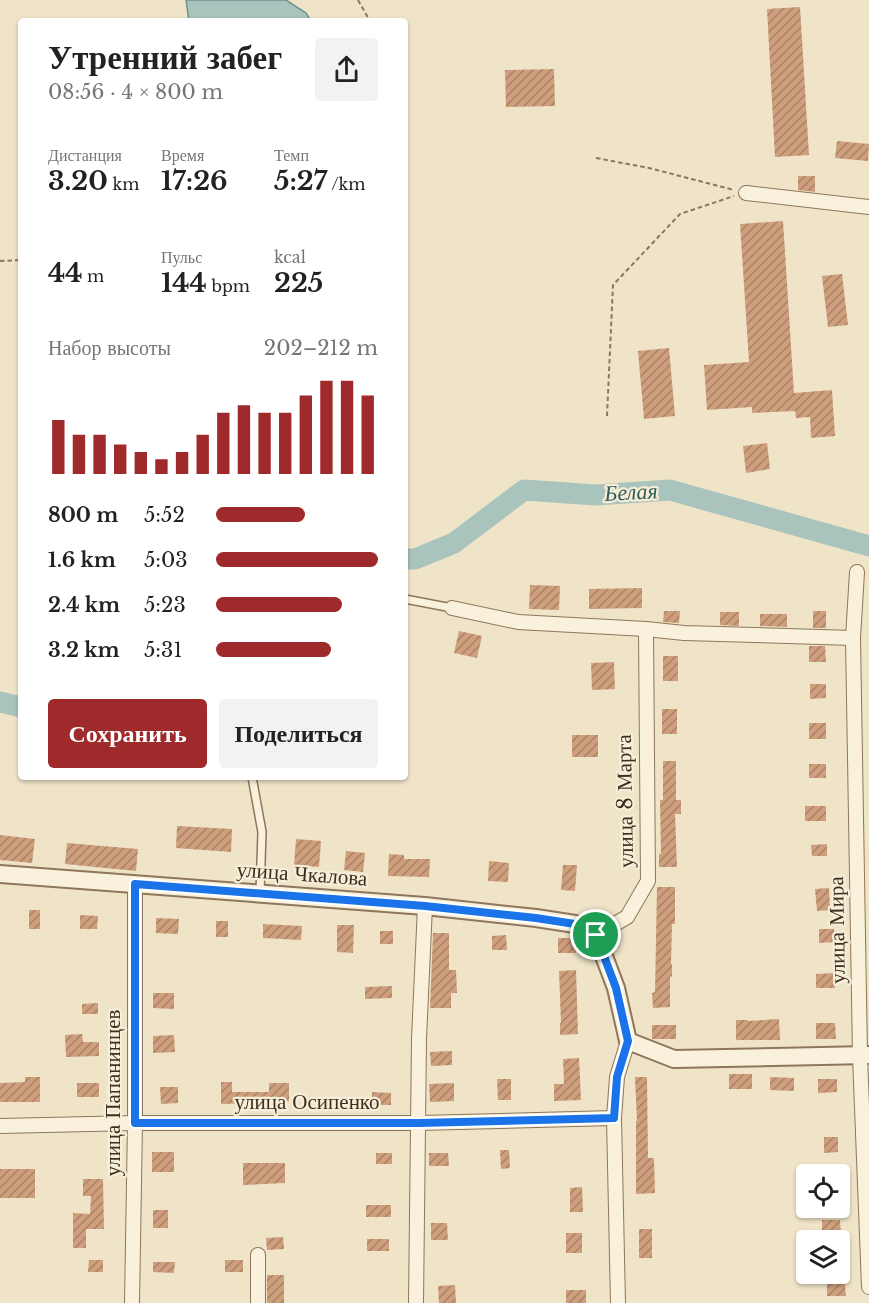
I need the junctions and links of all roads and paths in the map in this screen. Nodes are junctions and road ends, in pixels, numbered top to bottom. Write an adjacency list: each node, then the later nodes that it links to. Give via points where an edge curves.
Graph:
1 (358, 0): 2 (path)
2 (368, 18)
3 (596, 158): 4 (path)
4 (746, 193): 5 (street); 8 (path, via 680,214 613,285)
5 (869, 207)
6 (18, 260): 7 (path)
7 (0, 261)
8 (607, 416)
9 (857, 572): 13 (street, улица Мира)
10 (408, 600): 11 (lane)
11 (452, 608): 12 (street, via 518,622)
12 (646, 629): 13 (street); 19 (street, улица 8 Марта, via 648,881 627,916)
13 (853, 638): 21 (street, улица Мира)
14 (253, 780): 17 (lane, via 262,832)
15 (0, 874): 16 (street, улица Чкалова)
16 (135, 884): 17 (street, улица Чкалова); 23 (street, улица Папанинцев)
17 (260, 893): 18 (street, улица Чкалова)
18 (425, 906): 19 (street, улица Чкалова, via 575,924); 24 (street)
19 (596, 935): 20 (street, via 616,988)
20 (628, 1041): 21 (street, via 674,1059); 22 (street, via 617,1077)
21 (864, 1055): 27 (street, улица Мира)
22 (614, 1118): 24 (street, улица Осипенко); 31 (street)
23 (135, 1123): 24 (street, улица Осипенко); 25 (street, улица Осипенко); 28 (street, улица Папанинцев)
24 (419, 1123): 30 (street)
25 (0, 1126)
26 (258, 1255): 29 (street)
27 (869, 1287)
28 (132, 1303)
29 (258, 1303)
30 (416, 1303)
31 (618, 1303)

